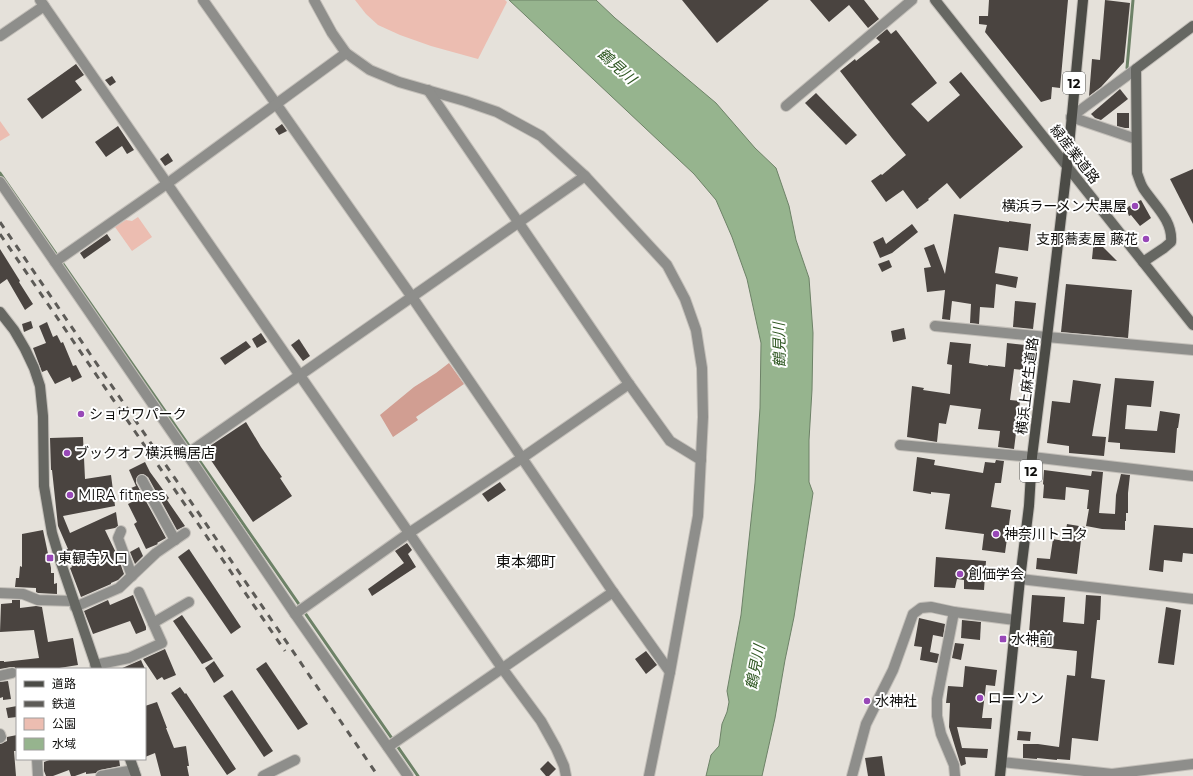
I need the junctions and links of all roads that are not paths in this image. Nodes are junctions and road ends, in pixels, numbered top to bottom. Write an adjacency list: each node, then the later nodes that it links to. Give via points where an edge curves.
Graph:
1 (203, 0): 12 (street)
2 (314, 0): 9 (street)
3 (912, 0): 13 (street)
4 (935, 0): 16 (street, 緑産業道路)
5 (1083, 0): 14 (main road, 横浜上麻生道路 / 12)
6 (42, 3): 8 (street); 19 (street)
7 (1193, 26): 10 (street)
8 (0, 36)
9 (346, 54): 11 (street, via 370,70); 12 (street)
10 (1136, 68): 14 (street); 15 (street)
11 (428, 90): 17 (street, via 497,112 541,136); 20 (street)
12 (276, 105): 19 (street); 23 (street)
13 (786, 106)
14 (1071, 117): 15 (street); 16 (main road, 横浜上麻生道路 / 12)
15 (1136, 139): 22 (street, via 1137,173 1142,186 1164,217 1172,234 1171,242)
16 (1067, 167): 22 (street, 緑産業道路); 27 (main road, 横浜上麻生道路 / 12)
17 (585, 176): 20 (street); 35 (street, via 667,264 685,299 696,330 702,368)
18 (0, 182): 21 (street)
19 (168, 183): 21 (street); 29 (street)
20 (519, 222): 23 (street); 30 (street)
21 (58, 260): 32 (street)
22 (1143, 262): 25 (street, 緑産業道路)
23 (412, 297): 29 (street); 34 (street)
24 (0, 312): 49 (street, via 25,350 40,386 44,486 52,533)
25 (1193, 325)
26 (935, 326): 27 (street)
27 (1047, 337): 28 (street); 33 (main road, 横浜上麻生道路 / 12)
28 (1193, 350)
29 (300, 375): 32 (street); 40 (street)
30 (629, 384): 34 (street); 35 (street, via 670,441)
31 (900, 445): 33 (street)
32 (191, 451): 50 (street)
33 (1032, 457): 36 (street); 43 (main road, 横浜上麻生道路 / 12)
34 (522, 458): 40 (street); 45 (street)
35 (701, 460): 56 (street, via 698,516)
36 (1193, 476)
37 (142, 480): 41 (street)
38 (121, 531): 42 (street, via 118,538)
39 (185, 533): 41 (street)
40 (409, 533): 50 (street); 55 (street)
41 (175, 540): 42 (street, via 156,553)
42 (132, 576): 49 (street, via 119,588)
43 (1020, 579): 47 (street); 52 (main road, 横浜上麻生道路 / 12)
44 (140, 592): 53 (street)
45 (613, 592): 55 (street); 56 (street)
46 (0, 593): 49 (street, via 23,594 38,600)
47 (1193, 600)
48 (189, 602): 53 (street)
49 (74, 604): 54 (street)
50 (300, 611): 61 (street)
51 (954, 612): 52 (street); 74 (street, via 921,608 913,614 893,670 866,724); 75 (street, via 937,699 937,716 954,765)
52 (1015, 620): 65 (main road, 横浜上麻生道路 / 12)
53 (153, 623): 54 (street, via 162,643 129,658)
54 (96, 667)
55 (502, 668): 61 (street); 72 (street, via 541,721 556,748)
56 (670, 672): 73 (street)
57 (12, 673): 58 (street)
58 (0, 676)
59 (0, 734): 60 (street)
60 (0, 738)
61 (392, 744): 71 (street)
62 (37, 760): 68 (street)
63 (130, 760): 67 (street)
64 (295, 760): 70 (street)
65 (1002, 762): 66 (street, via 1112,774); 76 (main road, 横浜上麻生道路 / 12)
66 (1193, 764)
67 (135, 773): 69 (street)
68 (38, 776)
69 (101, 776)
70 (263, 776)
71 (408, 776)
72 (566, 776)
73 (649, 776)
74 (852, 776)
75 (955, 776)
76 (1000, 776)

